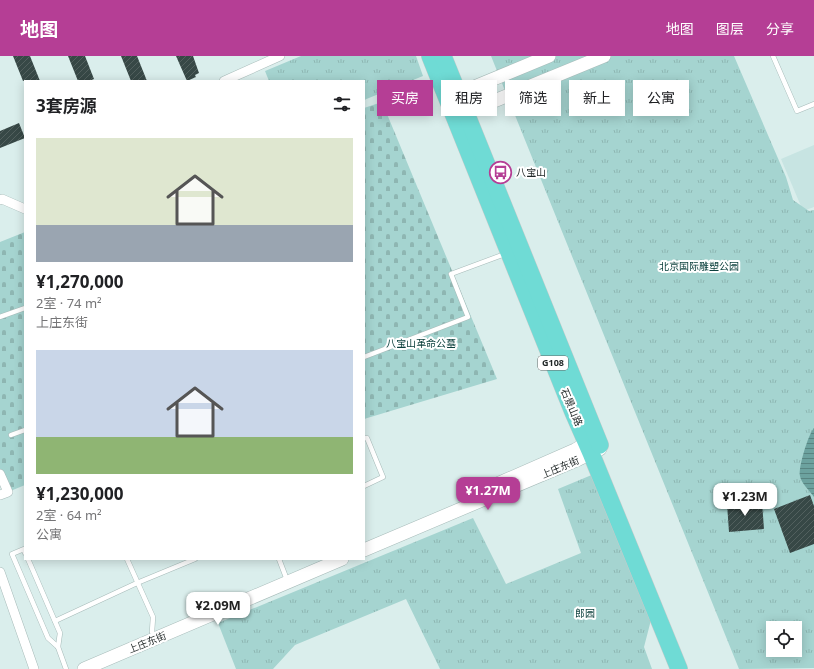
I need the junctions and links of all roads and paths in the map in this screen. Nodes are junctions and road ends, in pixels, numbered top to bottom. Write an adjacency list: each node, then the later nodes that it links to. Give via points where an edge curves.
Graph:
1 (280, 56): 7 (street)
2 (430, 56): 15 (highway, 石景山路 / G108)
3 (443, 56): 8 (highway, 石景山路 / G108)
4 (549, 56): 9 (main road)
5 (604, 56): 10 (main road)
6 (773, 56): 11 (lane, via 797,111)
7 (226, 80)
8 (453, 80)
9 (491, 80)
10 (497, 100)
11 (814, 104)
12 (466, 116): 22 (highway, 石景山路 / G108)
13 (0, 200): 14 (street)
14 (24, 209)
15 (509, 252): 18 (lane, via 450,274 468,317); 22 (highway, 石景山路 / G108, via 573,412)
16 (24, 308): 17 (lane)
17 (0, 317)
18 (365, 357)
19 (24, 430): 20 (lane)
20 (11, 434)
21 (365, 438): 24 (lane, via 368,438 383,477)
22 (594, 445): 26 (main road, 上庄东街, via 575,450); 28 (main road, 上庄东街, via 579,459); 45 (highway, 石景山路 / G108); 46 (highway, 石景山路 / G108)
23 (0, 474): 25 (street, via 8,492)
24 (365, 486)
25 (0, 495)
26 (365, 541)
27 (24, 550): 40 (lane, via 12,554 48,638)
28 (365, 550)
29 (28, 560): 38 (lane)
30 (127, 560): 37 (lane)
31 (192, 560): 37 (lane)
32 (279, 560): 36 (lane)
33 (319, 560): 36 (main road, 上庄东街)
34 (339, 560): 36 (main road, 上庄东街)
35 (0, 572): 41 (street)
36 (286, 578): 39 (main road, 上庄东街); 44 (main road, 上庄东街)
37 (138, 583): 38 (lane); 39 (lane, via 153,617)
38 (55, 621): 40 (lane, via 60,633)
39 (152, 632): 43 (main road, 上庄东街, via 78,663)
40 (58, 647): 42 (lane)
41 (34, 669)
42 (66, 669)
43 (74, 669)
44 (84, 669)
45 (679, 669)
46 (691, 669)

